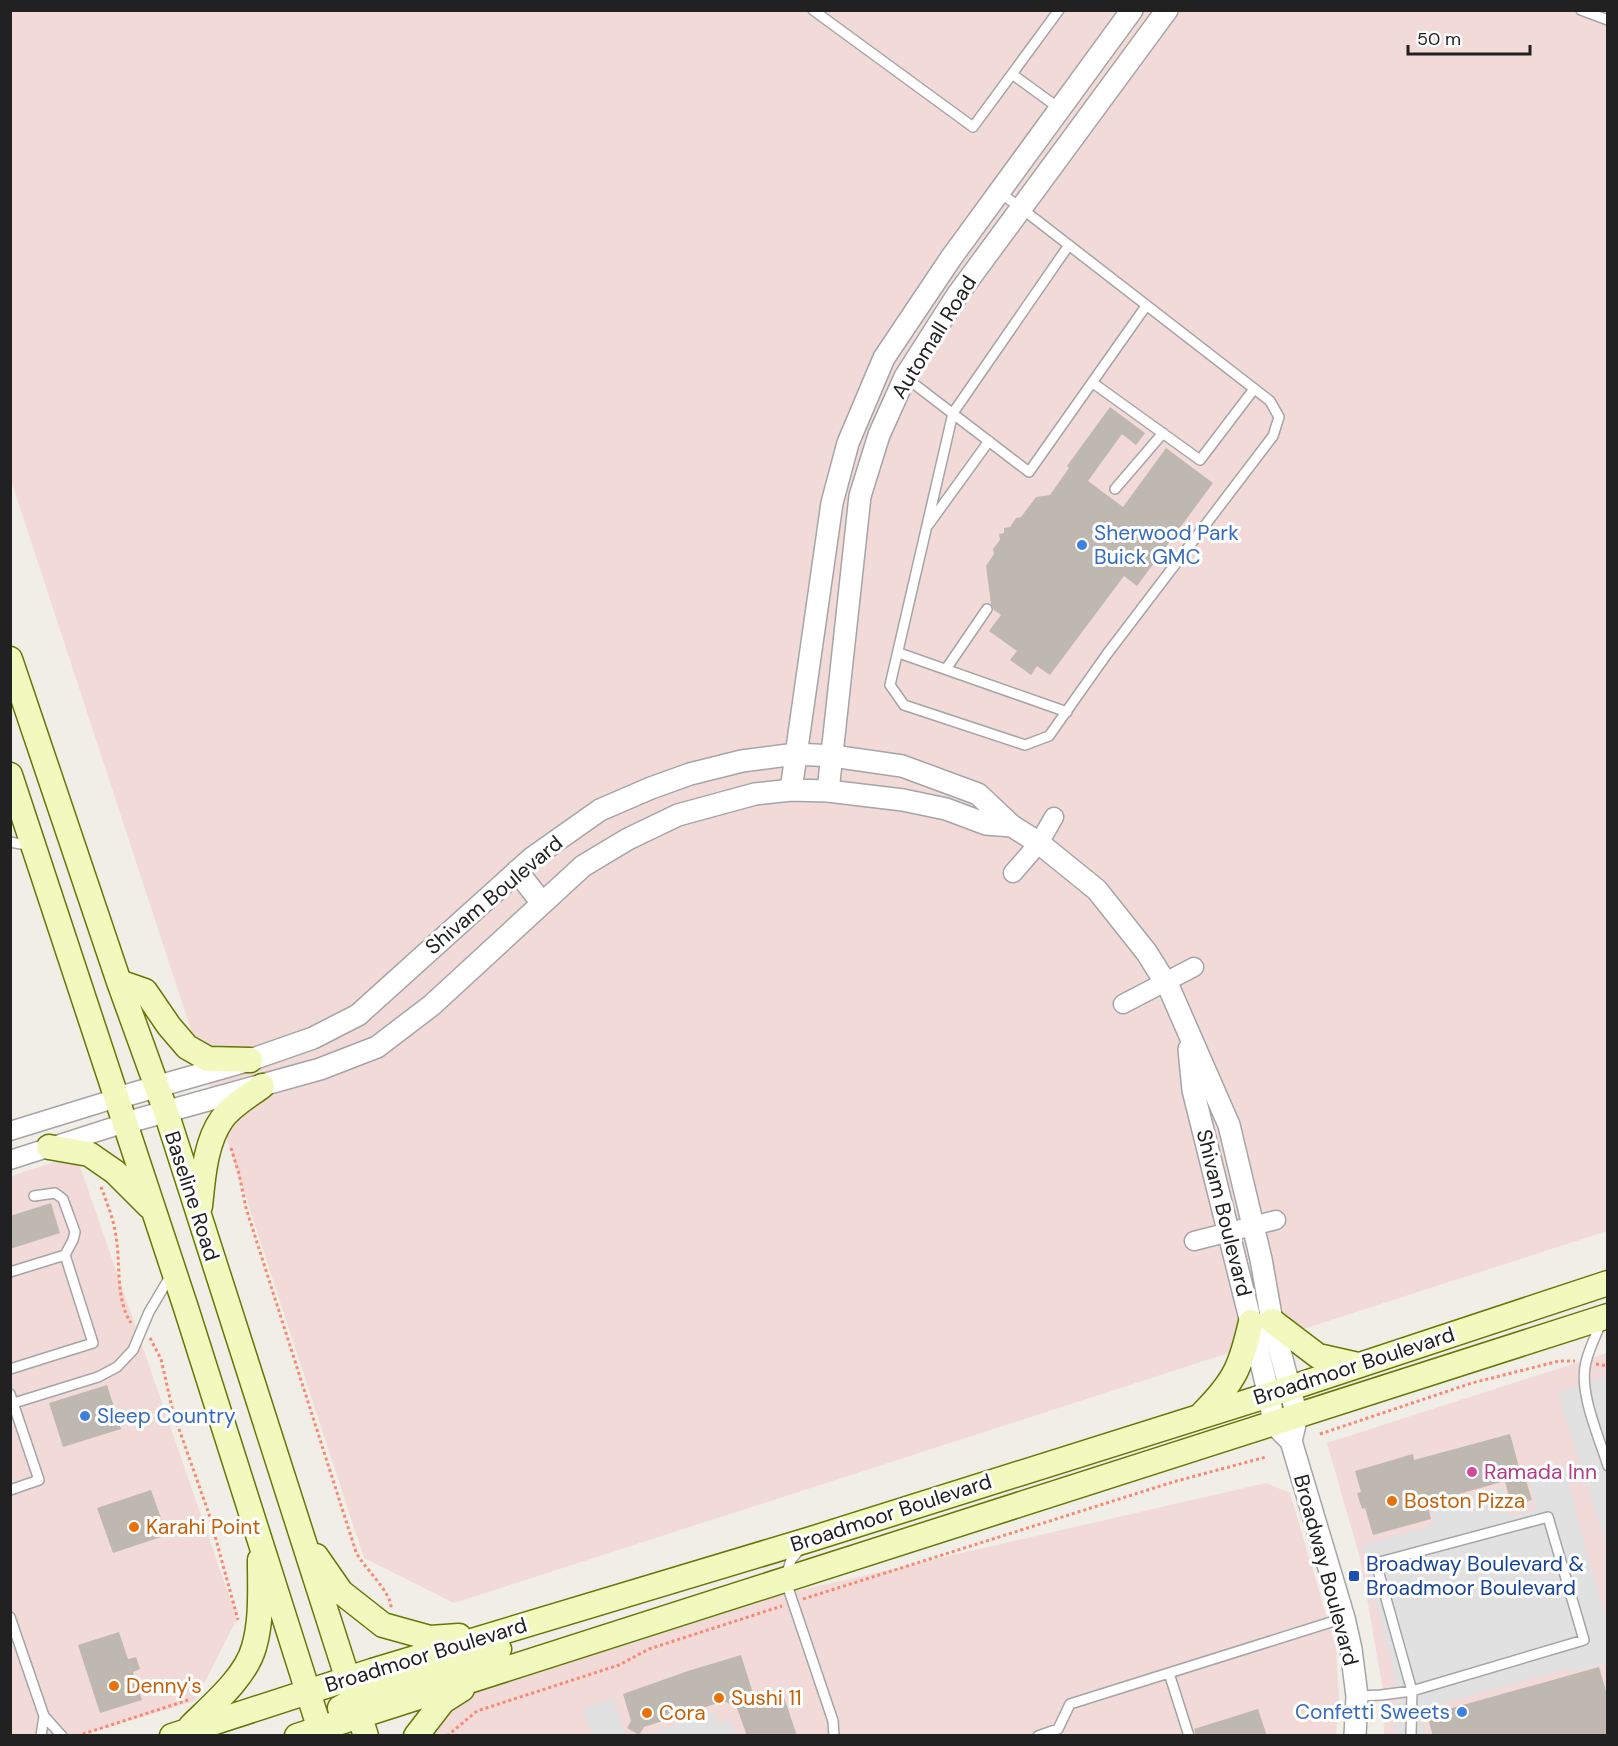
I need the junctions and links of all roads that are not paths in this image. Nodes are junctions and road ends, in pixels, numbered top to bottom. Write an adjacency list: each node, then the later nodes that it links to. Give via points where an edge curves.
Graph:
1 (813, 10): 7 (lane, via 973,127)
2 (1059, 10): 7 (lane)
3 (1132, 10): 8 (street, Automall Road)
4 (1167, 10): 10 (street, Automall Road)
5 (1581, 10): 6 (lane)
6 (1608, 20)
7 (1012, 74): 8 (lane)
8 (1060, 109): 9 (street, Automall Road)
9 (999, 192): 10 (lane); 26 (street, Automall Road, via 884,358 848,443 832,503)
10 (1021, 208): 11 (lane); 13 (street, Automall Road)
11 (1069, 245): 12 (lane); 16 (lane)
12 (1146, 306): 14 (lane); 15 (lane)
13 (905, 376): 16 (lane); 27 (street, Automall Road, via 879,435 860,496)
14 (1093, 383): 17 (lane); 18 (lane, via 1029,472)
15 (1254, 389): 17 (lane, via 1200,460); 25 (lane, via 1270,401 1279,417 1273,436)
16 (953, 413): 18 (lane); 20 (lane)
17 (1163, 433): 19 (lane)
18 (989, 441): 20 (lane)
19 (1115, 489)
20 (925, 530): 22 (lane)
21 (987, 609): 24 (lane)
22 (899, 653): 24 (lane); 25 (lane, via 890,685 904,705 1025,745 1049,736)
23 (10, 659): 39 (main road, Baseline Road)
24 (946, 669): 25 (lane)
25 (1067, 712)
26 (796, 754): 27 (street, Shivam Boulevard); 29 (street, Automall Road); 35 (street, Shivam Boulevard, via 732,764 651,788 600,810)
27 (833, 756): 30 (street, Automall Road); 32 (street, Shivam Boulevard, via 902,766 978,794)
28 (10, 775): 34 (main road, Baseline Road)
29 (791, 790): 30 (street, Shivam Boulevard); 37 (street, Shivam Boulevard, via 755,794 678,816 583,866)
30 (828, 791): 32 (street, Shivam Boulevard, via 903,800 946,809 986,824)
31 (1054, 817): 33 (street)
32 (1012, 826): 33 (street, Shivam Boulevard)
33 (1039, 843): 36 (street); 40 (street, Shivam Boulevard, via 1097,890)
34 (22, 844): 46 (main road, Baseline Road)
35 (517, 871): 37 (street); 43 (street, Shivam Boulevard, via 358,1014 313,1038)
36 (1013, 873)
37 (542, 903): 45 (street, Shivam Boulevard, via 432,1005 377,1047)
38 (1194, 967): 40 (street)
39 (119, 982): 43 (main road, via 145,991 187,1047 208,1059); 44 (main road, Baseline Road)
40 (1166, 983): 41 (street); 42 (street, Shivam Boulevard)
41 (1123, 1004)
42 (1187, 1030): 56 (street, Shivam Boulevard, via 1229,1125); 57 (street, Shivam Boulevard, via 1193,1090)
43 (250, 1060): 44 (street, Shivam Boulevard)
44 (156, 1086): 46 (street, Shivam Boulevard); 47 (main road, Baseline Road)
45 (262, 1086): 47 (street, Shivam Boulevard); 54 (main road, via 222,1120 204,1171)
46 (117, 1098): 48 (main road, Baseline Road); 49 (street)
47 (166, 1112): 48 (street, Shivam Boulevard); 54 (main road, Baseline Road)
48 (125, 1123): 50 (street); 53 (main road, Baseline Road)
49 (11, 1128)
50 (49, 1147): 51 (street); 53 (main road, via 89,1154 115,1172)
51 (10, 1160)
52 (34, 1196): 59 (lane, via 55,1193 63,1199 75,1232)
53 (154, 1211): 60 (main road, Baseline Road)
54 (199, 1218): 75 (main road, Baseline Road)
55 (1276, 1220): 56 (street)
56 (1253, 1226): 57 (street); 64 (street, Shivam Boulevard)
57 (1229, 1231): 58 (street); 64 (street, Shivam Boulevard)
58 (1194, 1241)
59 (65, 1255): 61 (lane); 66 (lane, via 93,1343)
60 (173, 1270): 68 (lane, via 132,1350 117,1367 98,1377); 76 (main road, Baseline Road)
61 (10, 1272)
62 (1608, 1283): 65 (main road, Broadmoor Boulevard)
63 (1605, 1317): 70 (main road, Broadmoor Boulevard); 73 (lane, via 1585,1363 1584,1381)
64 (1262, 1322): 65 (main road, via 1318,1356); 67 (street, Shivam Boulevard); 69 (main road, via 1233,1379)
65 (1358, 1365): 67 (main road, Broadmoor Boulevard)
66 (10, 1369)
67 (1280, 1391): 69 (main road, Broadmoor Boulevard); 70 (street); 71 (street)
68 (12, 1399): 74 (lane, via 39,1480)
69 (1200, 1415): 77 (main road, Broadmoor Boulevard)
70 (1298, 1416): 71 (main road, Broadmoor Boulevard); 72 (street)
71 (1274, 1424): 72 (street, Broadway Boulevard); 78 (main road, Broadmoor Boulevard)
72 (1291, 1441): 81 (street, Broadway Boulevard)
73 (1608, 1466)
74 (10, 1490)
75 (303, 1537): 82 (main road, via 342,1592 383,1625 430,1638); 88 (main road, Baseline Road)
76 (260, 1539): 85 (main road, Baseline Road); 90 (main road, via 260,1613 254,1648 225,1692)
77 (808, 1540): 78 (lane, via 791,1560); 79 (main road, Broadmoor Boulevard)
78 (785, 1580): 84 (main road, Broadmoor Boulevard); 95 (lane, via 833,1721)
79 (568, 1612): 82 (main road, Broadmoor Boulevard); 88 (main road, via 545,1631)
80 (10, 1617): 89 (lane)
81 (1344, 1618): 83 (lane); 87 (street, Broadway Boulevard)
82 (491, 1635): 88 (main road, Broadmoor Boulevard)
83 (1169, 1673): 96 (lane, via 1070,1704 1058,1730); 97 (lane)
84 (483, 1676): 88 (main road, Broadmoor Boulevard); 94 (main road, via 443,1701)
85 (308, 1691): 88 (main road, Broadmoor Boulevard); 90 (main road, Broadmoor Boulevard); 91 (main road, Baseline Road)
86 (1412, 1691): 86 (lane, via 1584,1640 1548,1517 1376,1563); 87 (lane); 99 (lane)
87 (1357, 1696): 98 (street, Broadway Boulevard)
88 (357, 1707): 91 (main road, Broadmoor Boulevard)
89 (44, 1716): 92 (lane); 93 (lane)
90 (180, 1733)
91 (313, 1733)
92 (42, 1736)
93 (62, 1736)
94 (416, 1736)
95 (834, 1736)
96 (1038, 1736)
97 (1189, 1736)
98 (1355, 1736)
99 (1411, 1736)

